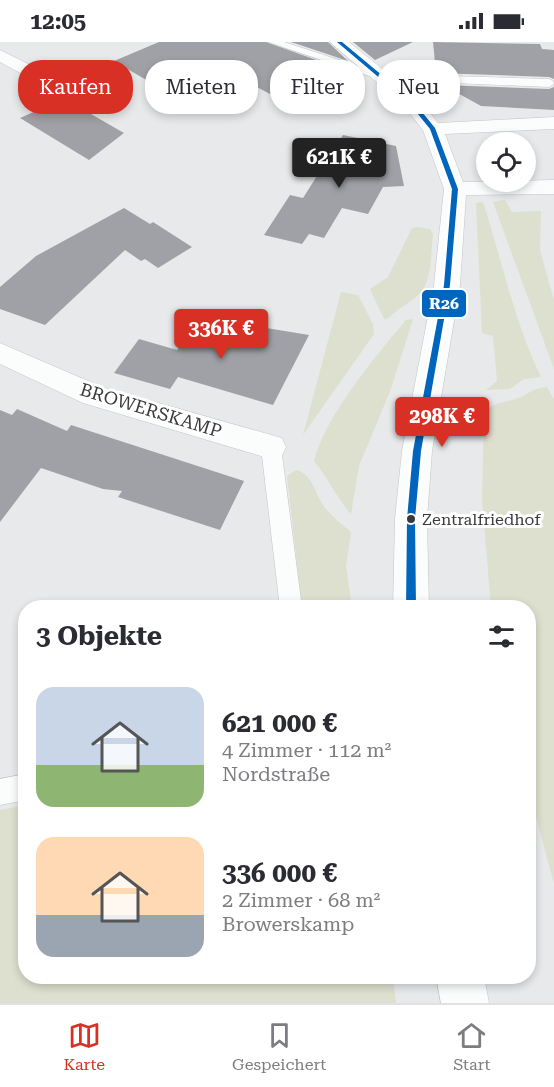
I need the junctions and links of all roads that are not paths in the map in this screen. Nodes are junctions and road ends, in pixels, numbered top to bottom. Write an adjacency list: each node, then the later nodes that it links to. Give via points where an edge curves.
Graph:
1 (273, 42): 6 (lane)
2 (339, 42): 5 (street)
3 (0, 55): 4 (street)
4 (18, 65)
5 (377, 74)
6 (377, 76)
7 (460, 80): 8 (lane)
8 (549, 83)
9 (421, 114): 11 (street)
10 (554, 123): 11 (street)
11 (433, 129): 13 (street)
12 (554, 187): 13 (street)
13 (455, 189): 17 (street, via 447,285 417,451 411,519)
14 (0, 353): 15 (street, BROWERSKAMP, via 93,395)
15 (272, 447): 16 (lane)
16 (290, 600)
17 (411, 600)
18 (18, 789): 19 (lane)
19 (0, 792)
20 (461, 984): 21 (street)
21 (465, 1003)

